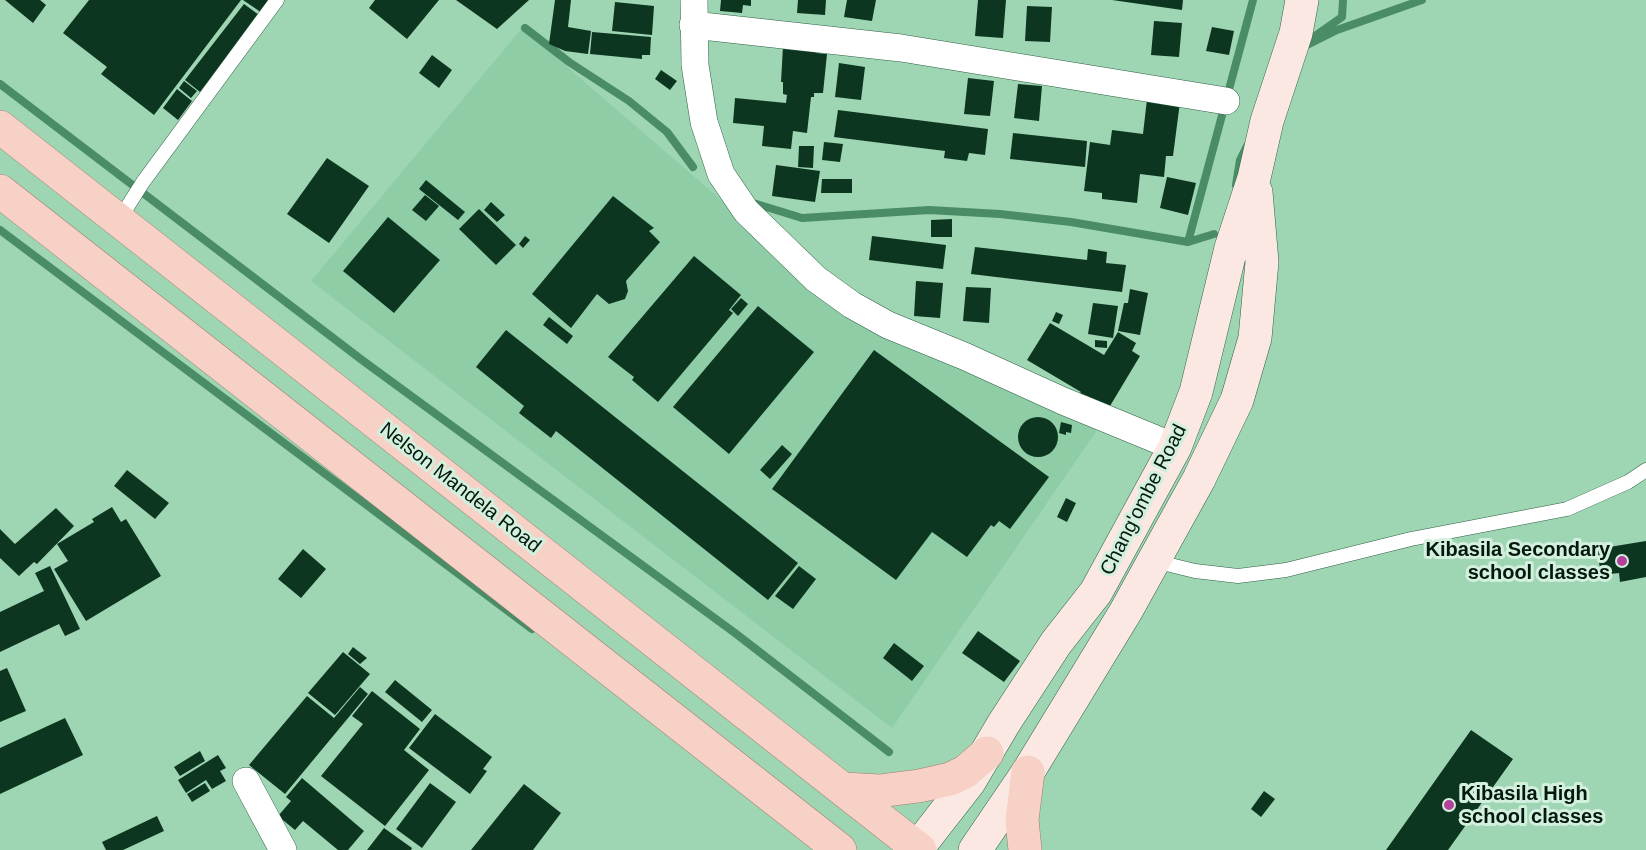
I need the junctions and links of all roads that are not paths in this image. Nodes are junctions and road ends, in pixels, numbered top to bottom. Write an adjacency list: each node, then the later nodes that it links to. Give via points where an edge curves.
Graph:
1 (277, 0): 8 (lane)
2 (1302, 0): 6 (street, Chang'ombe Road)
3 (694, 12): 4 (street); 9 (street, via 695,64 704,122 721,174 746,212 816,279 888,325)
4 (1226, 101)
5 (0, 127): 8 (main road, Nelson Mandela Road)
6 (1254, 178): 9 (street, Chang'ombe Road, via 1196,392); 11 (street, via 1262,262 1255,338 1237,399)
7 (0, 191): 16 (main road)
8 (119, 220): 15 (main road, Nelson Mandela Road)
9 (1175, 447): 12 (street, Chang'ombe Road, via 1096,592 1056,643)
10 (1646, 470): 11 (lane, via 1568,509 1411,539 1286,570 1238,576 1195,572)
11 (1154, 561): 13 (street)
12 (987, 753): 15 (main road, via 950,779 879,791); 17 (street, Chang'ombe Road)
13 (1028, 772): 19 (street); 20 (main road, via 1022,820)
14 (246, 781): 18 (street)
15 (844, 789): 17 (main road, Nelson Mandela Road)
16 (824, 844)
17 (917, 849)
18 (283, 850)
19 (975, 850)
20 (1025, 850)

